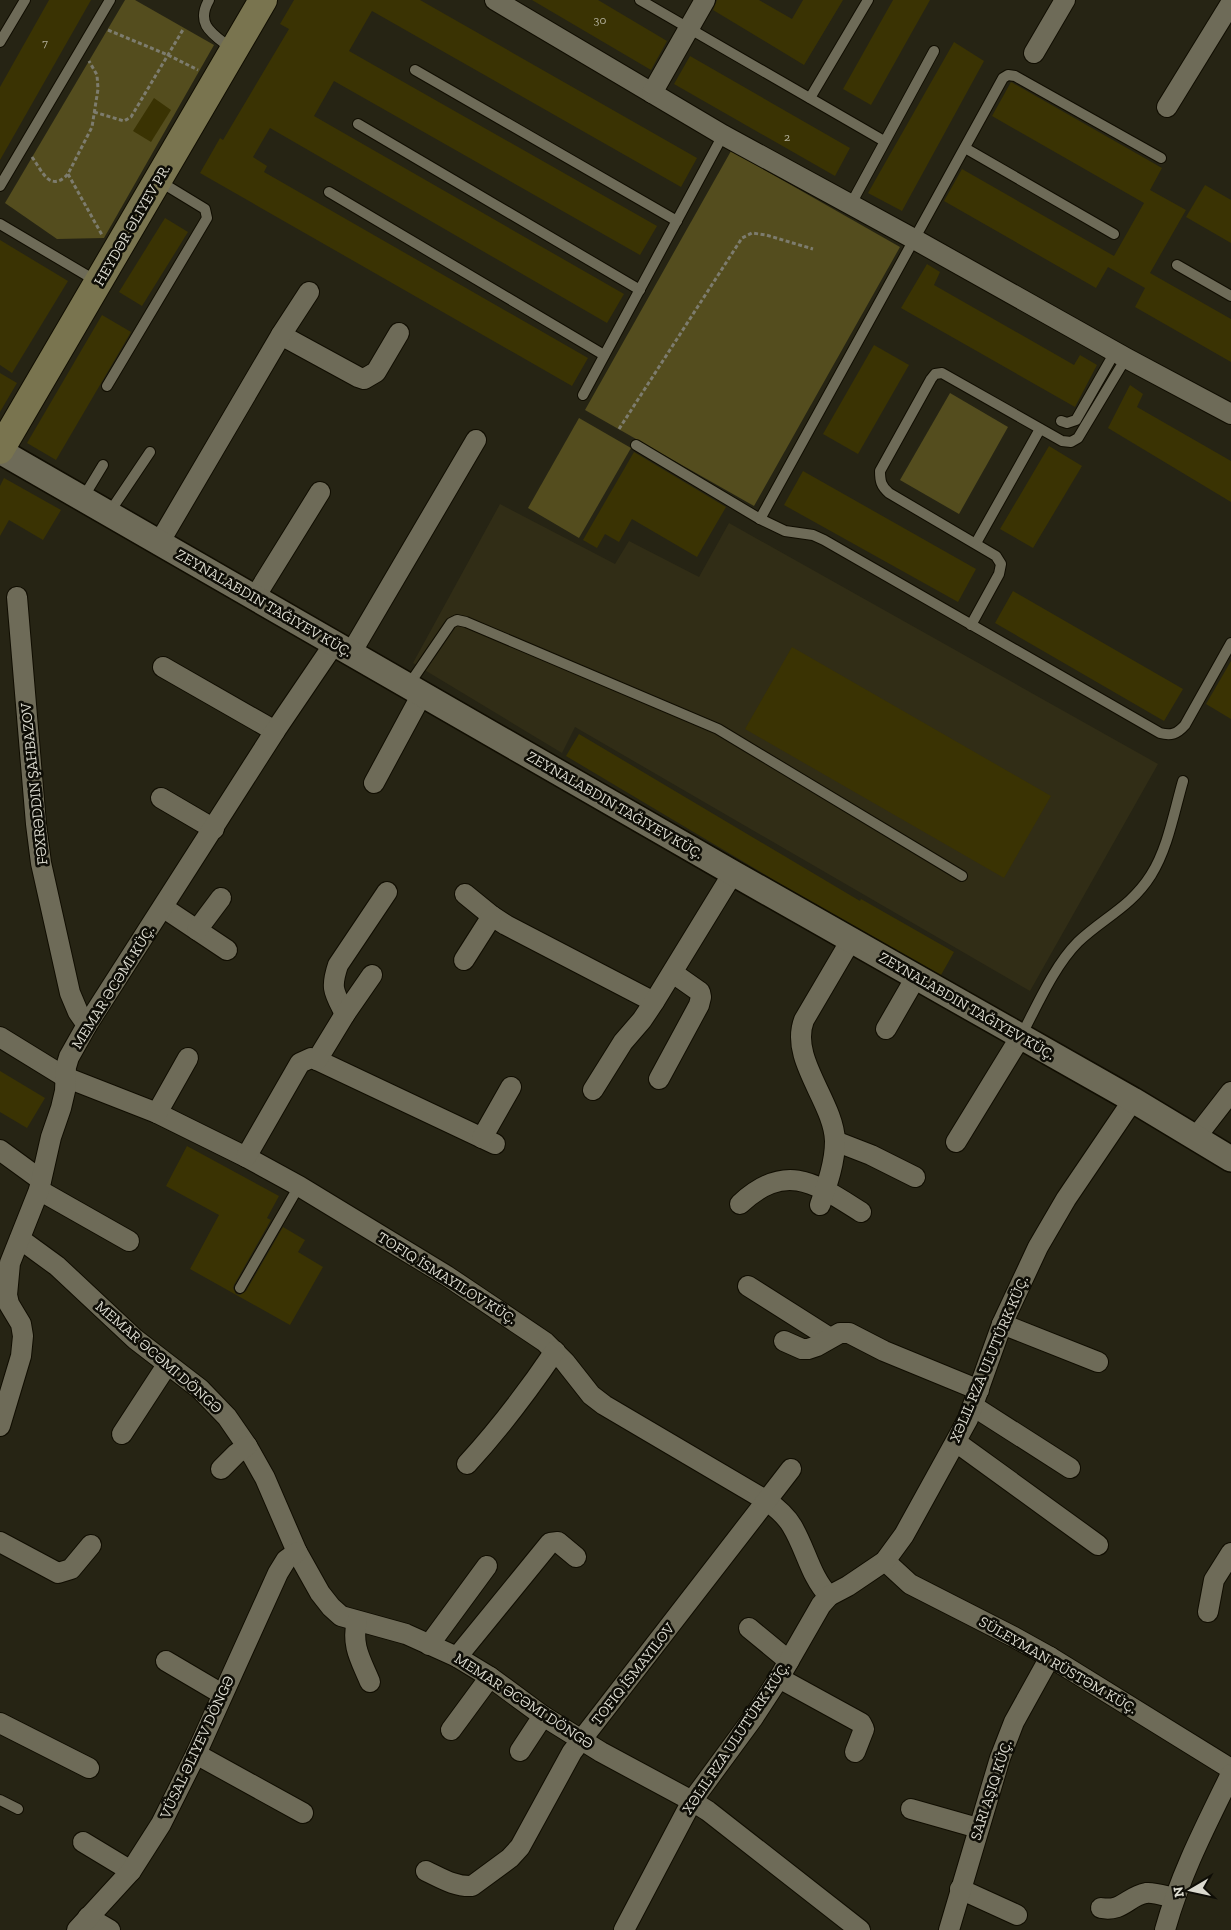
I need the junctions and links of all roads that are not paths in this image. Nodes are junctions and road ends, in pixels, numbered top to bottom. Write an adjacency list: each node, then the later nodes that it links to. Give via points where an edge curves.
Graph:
1 (24, 0): 12 (lane)
2 (110, 0): 26 (lane)
3 (209, 0): 13 (lane, via 203,15 204,22)
4 (263, 0): 13 (main road, HEYDƏR ƏLIYEV PR.)
5 (495, 0): 17 (street)
6 (640, 0): 11 (lane)
7 (705, 0): 11 (street)
8 (868, 0): 18 (lane)
9 (1065, 0): 15 (street)
10 (1231, 3): 19 (street)
11 (689, 28): 17 (street); 18 (lane)
12 (0, 42)
13 (234, 51): 25 (main road, HEYDƏR ƏLIYEV PR.)
14 (934, 51): 22 (lane)
15 (1034, 53)
16 (415, 70): 29 (lane)
17 (652, 93): 21 (street)
18 (810, 98): 22 (lane)
19 (1168, 107)
20 (358, 124): 35 (lane)
21 (723, 135): 28 (street); 29 (lane)
22 (884, 142): 28 (lane)
23 (965, 148): 24 (lane, via 1003,78 1008,75); 31 (lane); 32 (lane)
24 (1160, 158)
25 (158, 180): 34 (main road, HEYDƏR ƏLIYEV PR.); 42 (lane, via 205,209 207,218)
26 (0, 186)
27 (329, 192): 40 (lane)
28 (851, 204): 32 (street)
29 (677, 221): 35 (lane)
30 (0, 224): 34 (lane)
31 (1114, 234)
32 (914, 239): 41 (street); 55 (lane)
33 (1177, 265): 37 (lane)
34 (98, 282): 49 (main road, HEYDƏR ƏLIYEV PR.)
35 (640, 290): 40 (lane)
36 (309, 292): 39 (street)
37 (1231, 296)
38 (399, 333): 39 (street, via 376,372 364,379)
39 (281, 335): 56 (street)
40 (604, 355): 43 (lane)
41 (1120, 355): 44 (street); 45 (lane, via 1076,420); 46 (lane, via 1078,438 1071,442 1062,441)
42 (107, 386)
43 (582, 395)
44 (1231, 414)
45 (1061, 422)
46 (1040, 429): 57 (lane); 57 (lane, via 942,373 930,379 880,471 882,488)
47 (476, 440): 62 (street, MEMAR ƏCƏMI KÜÇ.)
48 (636, 445): 55 (lane)
49 (0, 451): 53 (street)
50 (150, 452): 54 (lane)
51 (103, 464): 53 (lane)
52 (320, 492): 59 (street)
53 (83, 499): 54 (street)
54 (109, 514): 56 (street)
55 (760, 519): 60 (lane, via 786,531 824,540)
56 (159, 543): 59 (street)
57 (976, 543): 60 (lane, via 996,556 1001,564 999,574)
58 (17, 596): 86 (street, FƏXRƏDDIN ŞAHBAZOV, via 41,864 70,993)
59 (255, 597): 62 (street)
60 (971, 625): 61 (lane, via 1169,736 1185,725)
61 (1231, 643)
62 (343, 649): 64 (street); 65 (street, MEMAR ƏCƏMI KÜÇ.)
63 (163, 667): 65 (street)
64 (415, 690): 67 (street); 70 (street); 71 (lane, via 451,624 457,620 466,622 718,729)
65 (276, 731): 69 (street, MEMAR ƏCƏMI KÜÇ.)
66 (1183, 781): 88 (lane, via 1152,874 1137,896 1078,942 1053,976)
67 (374, 782)
68 (161, 798): 69 (street)
69 (214, 829): 75 (street, MEMAR ƏCƏMI KÜÇ.)
70 (733, 873): 78 (street); 81 (street)
71 (962, 876)
72 (387, 892): 85 (street, via 338,965 333,990)
73 (465, 894): 76 (street)
74 (221, 898): 77 (street)
75 (164, 908): 77 (street); 86 (street, MEMAR ƏCƏMI KÜÇ.)
76 (492, 916): 80 (street); 84 (street, via 554,952)
77 (197, 930): 79 (street)
78 (851, 940): 83 (street); 100 (street, via 800,1031 801,1046 831,1123)
79 (227, 950)
80 (464, 960)
81 (672, 973): 84 (street); 93 (street, via 700,992 701,997)
82 (372, 975): 85 (street)
83 (916, 977): 87 (street); 88 (street)
84 (654, 1002): 95 (street, via 623,1042)
85 (344, 1014): 91 (street)
86 (87, 1025): 92 (street, MEMAR ƏCƏMI KÜÇ., via 69,1057)
87 (886, 1029)
88 (1021, 1036): 97 (street); 101 (street)
89 (0, 1037): 92 (street)
90 (188, 1058): 98 (street)
91 (317, 1060): 94 (street, via 488,1141); 103 (street, via 311,1058 300,1063)
92 (65, 1077): 98 (street); 106 (street, MEMAR ƏCƏMI KÜÇ., via 65,1091 50,1137)
93 (659, 1079)
94 (511, 1087)
95 (593, 1090)
96 (1231, 1092): 99 (street)
97 (1133, 1100): 99 (street); 116 (street, XƏLIL RZA ULUTÜRK KÜÇ., via 1038,1247)
98 (157, 1113): 103 (street)
99 (1196, 1137): 104 (street)
100 (834, 1141): 105 (street); 108 (street, via 830,1178)
101 (956, 1142)
102 (0, 1150): 106 (street)
103 (246, 1157): 107 (street)
104 (1231, 1159)
105 (915, 1177)
106 (40, 1185): 111 (street, MEMAR ƏCƏMI KÜÇ.); 112 (street)
107 (299, 1186): 114 (lane); 119 (street, via 447,1276)
108 (822, 1197): 109 (street, via 795,1180 779,1180 754,1191); 110 (street)
109 (740, 1204)
110 (861, 1212)
111 (20, 1239): 115 (street, MEMAR ƏCƏMI KÜÇ., via 10,1263); 121 (street, MEMAR ƏCƏMI DÖNGƏ)
112 (130, 1242)
113 (748, 1286): 117 (street)
114 (240, 1288)
115 (4, 1296): 123 (street, MEMAR ƏCƏMI KÜÇ., via 21,1324 23,1336 21,1356)
116 (1002, 1324): 120 (street); 122 (street, XƏLIL RZA ULUTÜRK KÜÇ.)
117 (830, 1338): 118 (street, via 808,1349); 122 (street, via 849,1333)
118 (784, 1341)
119 (555, 1351): 127 (street, via 518,1404); 131 (street, via 587,1391 604,1405)
120 (1098, 1362)
121 (167, 1365): 124 (street); 126 (street, MEMAR ƏCƏMI DÖNGƏ, via 215,1404)
122 (976, 1398): 125 (street, XƏLIL RZA ULUTÜRK KÜÇ.); 128 (street)
123 (0, 1426)
124 (122, 1434)
125 (956, 1442): 134 (street); 138 (street, XƏLIL RZA ULUTÜRK KÜÇ.)
126 (247, 1446): 129 (street); 135 (street, MEMAR ƏCƏMI DÖNGƏ, via 265,1478)
127 (467, 1464)
128 (1070, 1468)
129 (222, 1469)
130 (791, 1469): 131 (street)
131 (767, 1501): 140 (street, via 782,1512 792,1526 814,1576); 155 (street)
132 (0, 1542): 133 (street, via 58,1573 71,1569)
133 (91, 1545)
134 (1098, 1545)
135 (297, 1552): 142 (street, MEMAR ƏCƏMI DÖNGƏ, via 331,1607 341,1616); 151 (street, VÜSAL ƏLIYEV DÖNGƏ, via 286,1560 278,1573)
136 (1231, 1553): 141 (street, via 1214,1580)
137 (576, 1557): 145 (street, via 558,1542 550,1543)
138 (886, 1561): 140 (street, XƏLIL RZA ULUTÜRK KÜÇ.); 146 (street, SÜLEYMAN RÜSTƏM KÜÇ., via 910,1584)
139 (487, 1566): 144 (street)
140 (829, 1596): 148 (street, XƏLIL RZA ULUTÜRK KÜÇ.)
141 (1208, 1612)
142 (357, 1621): 144 (street, MEMAR ƏCƏMI DÖNGƏ, via 406,1634); 150 (street, via 355,1646)
143 (749, 1628): 148 (street)
144 (429, 1645): 145 (street, MEMAR ƏCƏMI DÖNGƏ)
145 (457, 1656): 149 (street, MEMAR ƏCƏMI DÖNGƏ)
146 (1050, 1657): 160 (street, SÜLEYMAN RÜSTƏM KÜÇ.); 167 (street, via 1014,1722)
147 (166, 1661): 151 (street)
148 (784, 1670): 157 (street, via 861,1723 864,1729); 163 (street, XƏLIL RZA ULUTÜRK KÜÇ.)
149 (490, 1676): 152 (street, MEMAR ƏCƏMI DÖNGƏ); 154 (street)
150 (370, 1682)
151 (222, 1694): 158 (street, VÜSAL ƏLIYEV DÖNGƏ)
152 (544, 1716): 155 (street, MEMAR ƏCƏMI DÖNGƏ); 156 (street)
153 (0, 1723): 159 (street)
154 (451, 1730)
155 (583, 1740): 163 (street, MEMAR ƏCƏMI DÖNGƏ); 170 (street, via 572,1752 520,1847 510,1858 472,1886 452,1883)
156 (520, 1751)
157 (855, 1752)
158 (196, 1754): 166 (street); 169 (street, VÜSAL ƏLIYEV DÖNGƏ, via 161,1824)
159 (89, 1768)
160 (1231, 1770)
161 (1231, 1774): 172 (street)
162 (0, 1800): 164 (lane)
163 (692, 1801): 177 (street, XƏLIL RZA ULUTÜRK KÜÇ.); 178 (street, MEMAR ƏCƏMI DÖNGƏ)
164 (18, 1809)
165 (912, 1809): 167 (street)
166 (303, 1812)
167 (978, 1828): 171 (street)
168 (83, 1842): 169 (street)
169 (131, 1871): 175 (street, VÜSAL ƏLIYEV DÖNGƏ)
170 (426, 1871)
171 (960, 1889): 174 (street); 179 (street)
172 (1174, 1898): 173 (street, via 1148,1892 1117,1908); 180 (street)
173 (1102, 1908)
174 (1017, 1915)
175 (83, 1924): 176 (street)
176 (110, 1930)
177 (624, 1930)
178 (860, 1930)
179 (949, 1930)
180 (1164, 1930)

